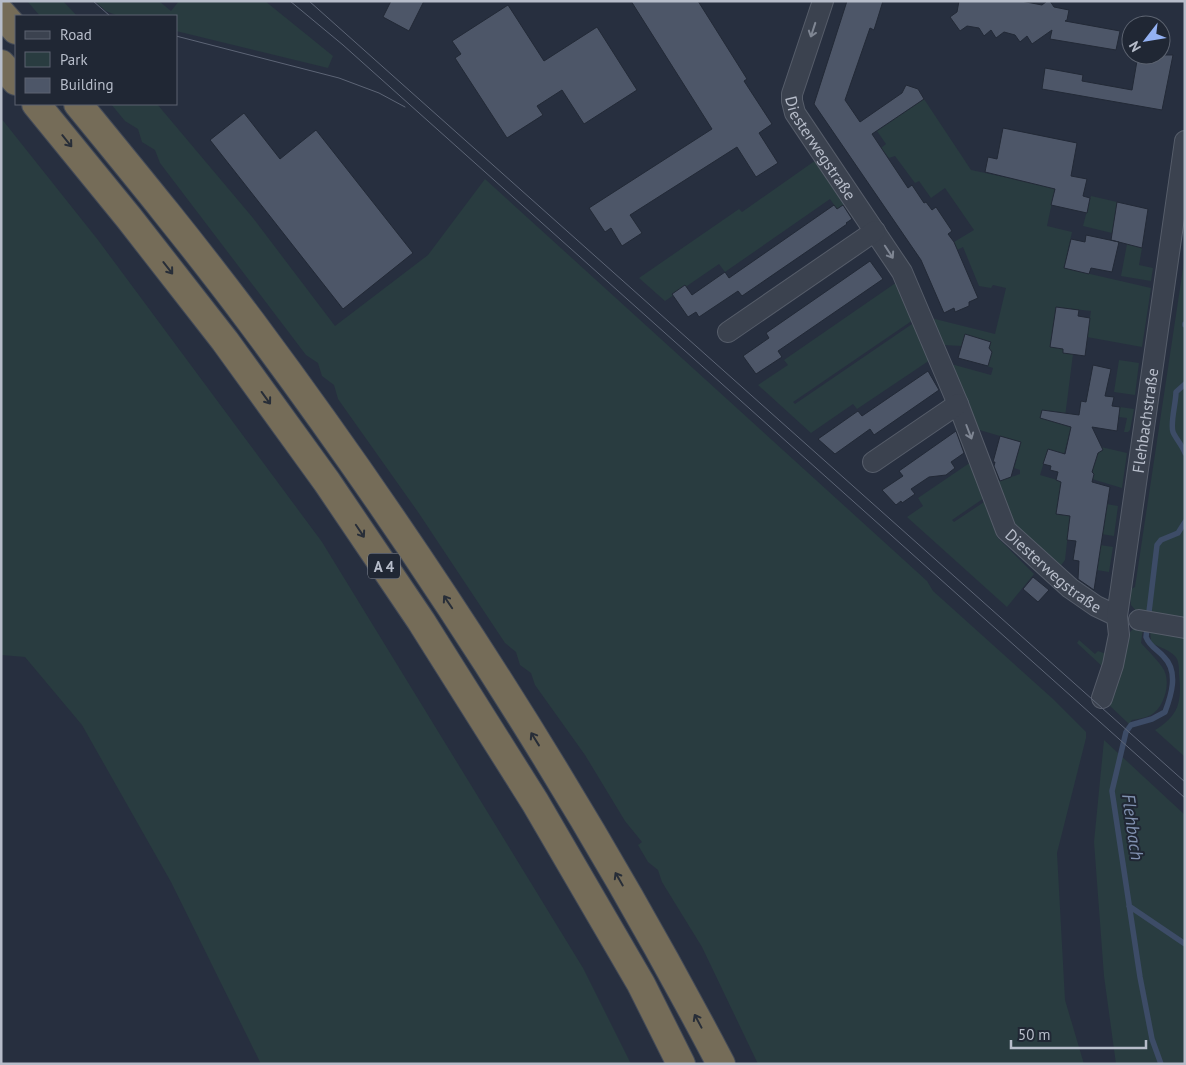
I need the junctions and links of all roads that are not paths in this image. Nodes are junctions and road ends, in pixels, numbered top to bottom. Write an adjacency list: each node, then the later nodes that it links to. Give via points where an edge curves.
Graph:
1 (823, 1): 7 (street, Diesterwegstraße, one-way to 7, via 792,94 793,109)
2 (1, 64): 3 (highway)
3 (15, 80)
4 (37, 105): 15 (highway, A 4, one-way to 15, via 225,341 327,482 415,613 544,818 641,984)
5 (79, 105): 16 (highway, A 4, one-way to 5, via 670,966 564,785 449,604 251,322)
6 (1185, 141): 11 (street, Flehbachstraße)
7 (875, 231): 8 (street); 9 (street, Diesterwegstraße, one-way to 9, via 902,272)
8 (728, 332)
9 (958, 404): 10 (street); 11 (street, Diesterwegstraße, one-way to 11, via 1006,530 1070,588)
10 (873, 462)
11 (1117, 616): 14 (street, Flehbachstraße, via 1119,635)
12 (1146, 622): 13 (street)
13 (1185, 628)
14 (1102, 698)
15 (681, 1064)
16 (720, 1064)

